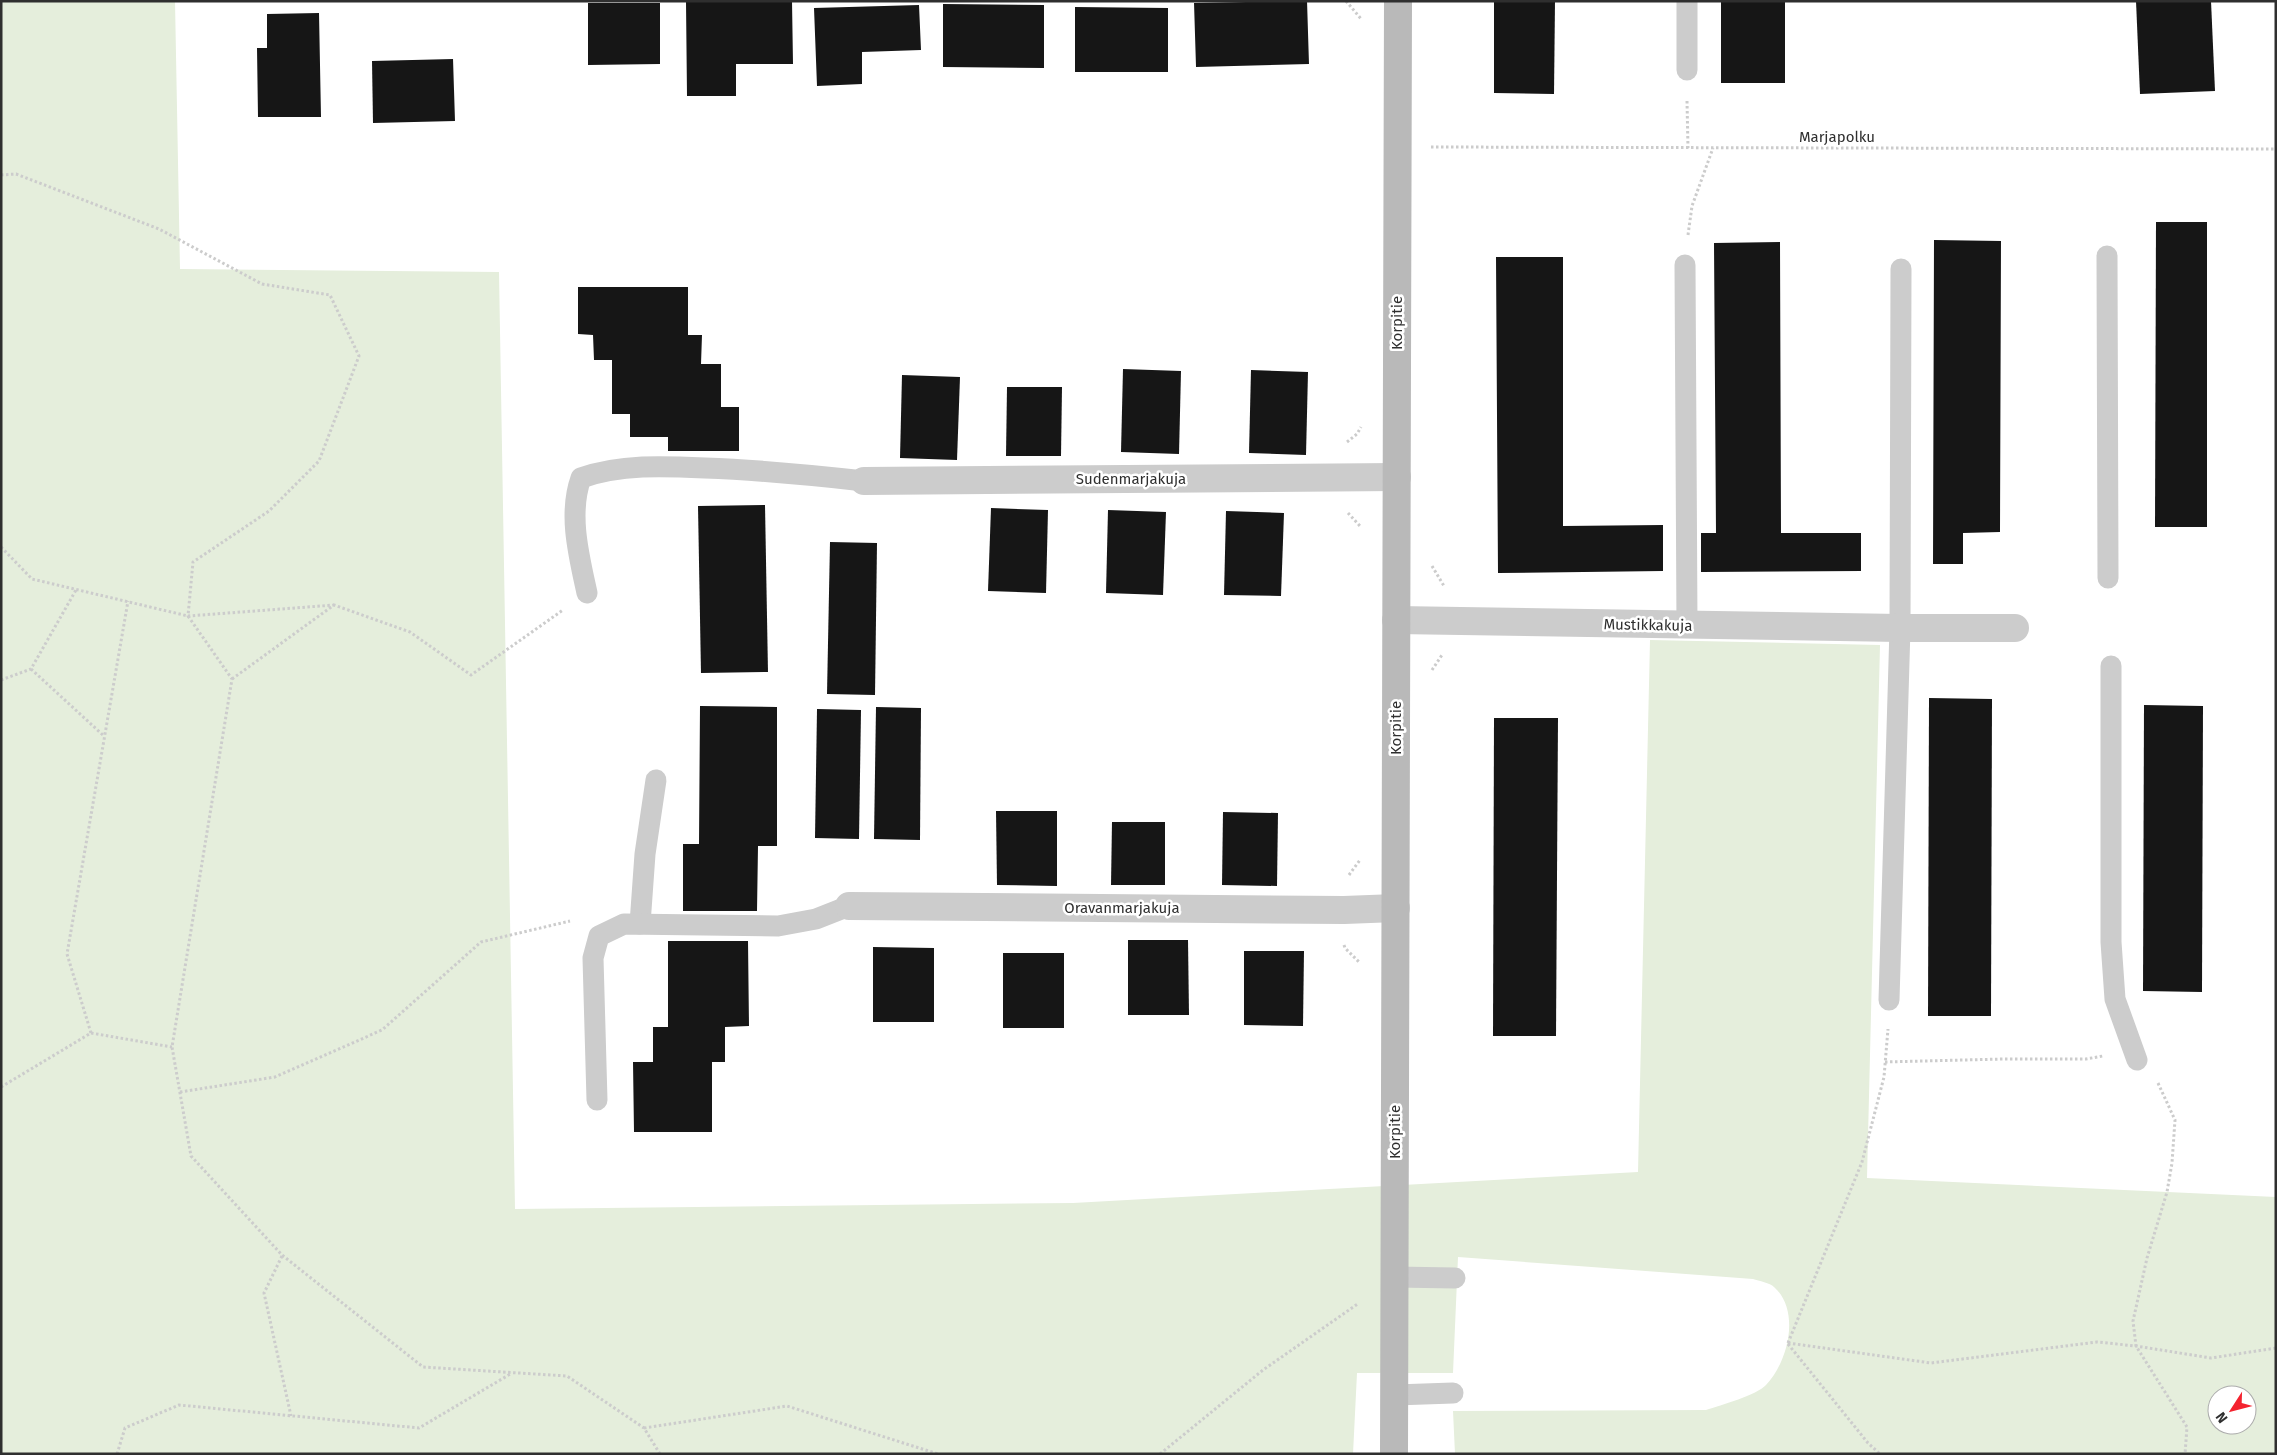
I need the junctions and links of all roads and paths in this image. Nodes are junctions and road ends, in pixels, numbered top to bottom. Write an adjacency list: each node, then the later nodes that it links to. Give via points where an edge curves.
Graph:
1 (1398, 1): 4 (street, Korpitie)
2 (1686, 1): 3 (lane)
3 (1687, 70): 5 (path)
4 (1397, 147): 5 (path, Marjapolku); 12 (street, Korpitie)
5 (1688, 148): 6 (path, Marjapolku)
6 (1713, 148): 7 (path, Marjapolku); 10 (path, via 1692,206)
7 (2276, 149)
8 (1, 175): 20 (path, via 16,174 159,229 262,284 330,295 359,356 319,460 269,511 193,562)
9 (2107, 256): 15 (lane)
10 (1684, 265): 22 (lane)
11 (1901, 269): 23 (lane)
12 (1397, 476): 13 (street, Sudenmarjakuja); 21 (street, Korpitie)
13 (864, 481): 17 (lane, via 668,466 600,471 581,478 575,495 577,546)
14 (1, 547): 16 (path, via 32,579)
15 (2108, 578)
16 (76, 590): 18 (path); 26 (path)
17 (587, 593): 19 (path, via 471,675 410,632)
18 (128, 602): 20 (path); 29 (path)
19 (334, 605): 20 (path); 28 (path)
20 (188, 616): 28 (path)
21 (1396, 620): 22 (street, Mustikkakuja); 32 (street, Korpitie)
22 (1687, 625): 23 (street, Mustikkakuja)
23 (1900, 628): 24 (street, Mustikkakuja); 35 (lane)
24 (2015, 628)
25 (2111, 666): 38 (lane, via 2110,942 2115,999)
26 (31, 669): 27 (path); 29 (path)
27 (1, 680)
28 (232, 680): 37 (path)
29 (104, 736): 36 (path, via 67,954)
30 (656, 780): 34 (lane, via 644,854)
31 (849, 906): 32 (street, Oravanmarjakuja); 34 (lane, via 816,919 778,926)
32 (1396, 908): 44 (street, Korpitie)
33 (570, 921): 41 (path, via 481,942 382,1030 275,1077)
34 (640, 924): 42 (lane, via 624,924 599,936 593,958)
35 (1889, 1000): 39 (path)
36 (91, 1033): 37 (path); 40 (path)
37 (172, 1047): 41 (path)
38 (2135, 1056): 39 (path); 48 (path, via 2160,1085 2174,1120 2167,1192 2147,1258 2133,1321)
39 (1885, 1062): 47 (path, via 1862,1162)
40 (1, 1087)
41 (180, 1092): 43 (path, via 191,1156)
42 (597, 1100)
43 (282, 1256): 50 (path, via 423,1367); 53 (path, via 264,1293)
44 (1395, 1277): 45 (lane); 52 (street, Korpitie)
45 (1455, 1278)
46 (1364, 1300): 58 (path, via 1263,1370)
47 (1788, 1343): 48 (path, via 1931,1363 2097,1342); 60 (path)
48 (2136, 1346): 49 (path, via 2210,1358); 61 (path, via 2187,1427)
49 (2276, 1348)
50 (513, 1372): 53 (path, via 420,1428); 54 (path, via 567,1376)
51 (1452, 1393): 52 (lane)
52 (1394, 1395): 59 (street, Korpitie)
53 (291, 1416): 55 (path, via 180,1405 125,1428)
54 (644, 1428): 56 (path); 57 (path, via 787,1406)
55 (117, 1454)
56 (660, 1454)
57 (938, 1454)
58 (1160, 1454)
59 (1394, 1454)
60 (1880, 1454)
61 (2185, 1454)

